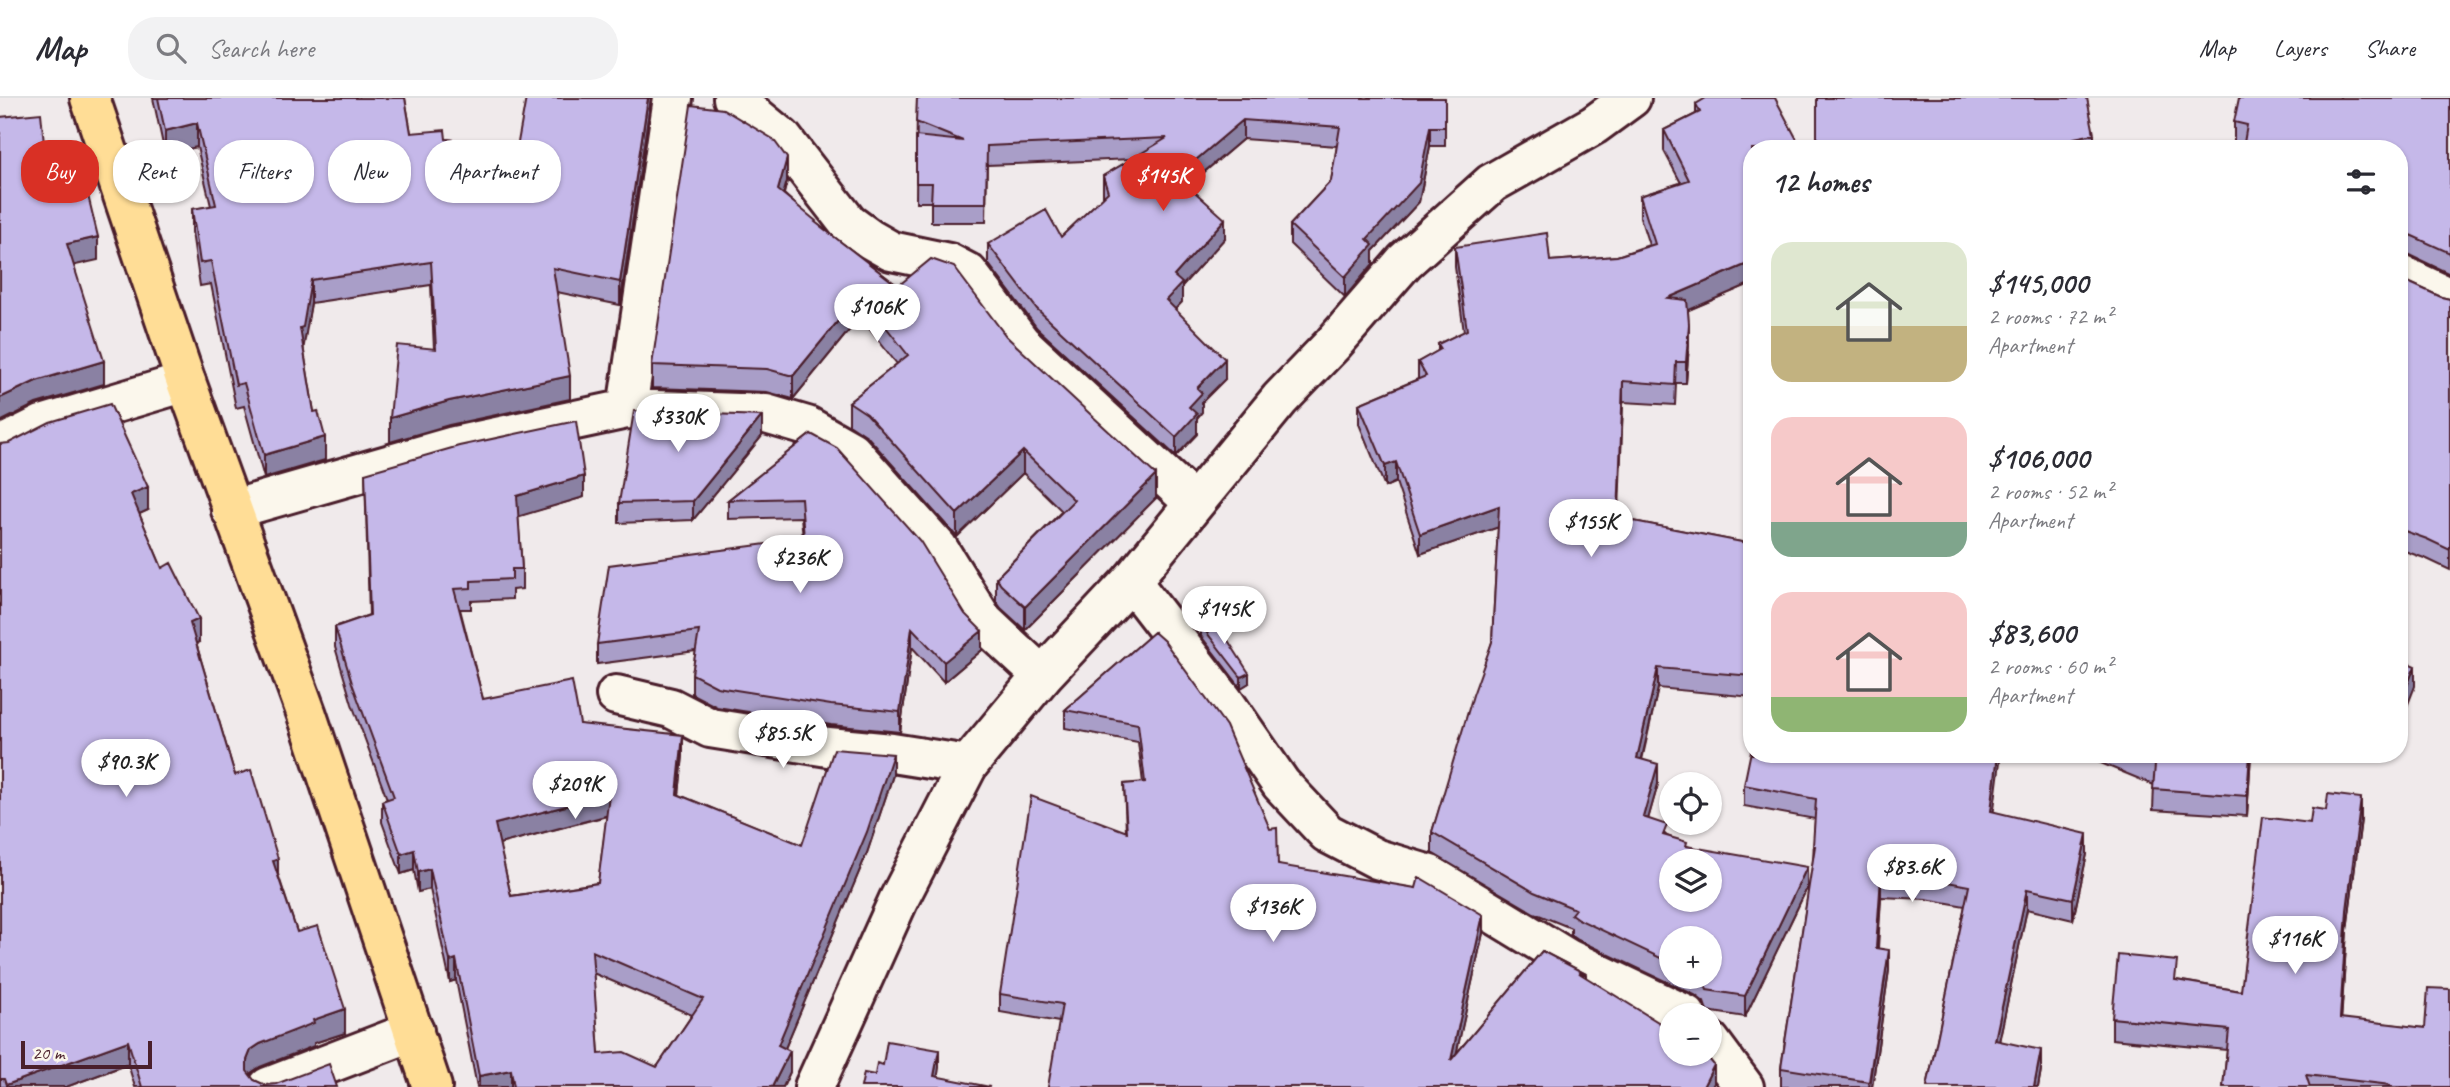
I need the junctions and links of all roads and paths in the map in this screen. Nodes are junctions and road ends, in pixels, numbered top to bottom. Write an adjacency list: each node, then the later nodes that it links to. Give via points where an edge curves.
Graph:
1 (90, 98): 7 (main road)
2 (673, 98): 8 (street)
3 (733, 98): 10 (street, via 782,138 848,223 891,251 949,263 968,273 1021,343)
4 (1631, 98): 10 (street, via 1594,125 1493,183 1405,261 1280,398)
5 (2408, 278): 6 (street)
6 (2450, 298)
7 (186, 382): 9 (street, via 42,425); 11 (main road)
8 (627, 409): 11 (street, via 454,446); 13 (street, via 766,414 807,426 851,451 938,548 984,622)
9 (0, 446)
10 (1194, 503): 12 (street)
11 (232, 510): 17 (main road)
12 (1131, 581): 13 (street); 16 (street, via 1281,784 1327,834 1377,859 1430,875 1568,959)
13 (1042, 677): 15 (street)
14 (616, 695): 15 (street, via 671,708 710,727)
15 (968, 765): 21 (street, via 898,901)
16 (1661, 1003)
17 (414, 1031): 19 (street); 20 (main road)
18 (1722, 1057): 22 (street)
19 (268, 1087)
20 (432, 1087)
21 (814, 1087)
22 (1744, 1087)

